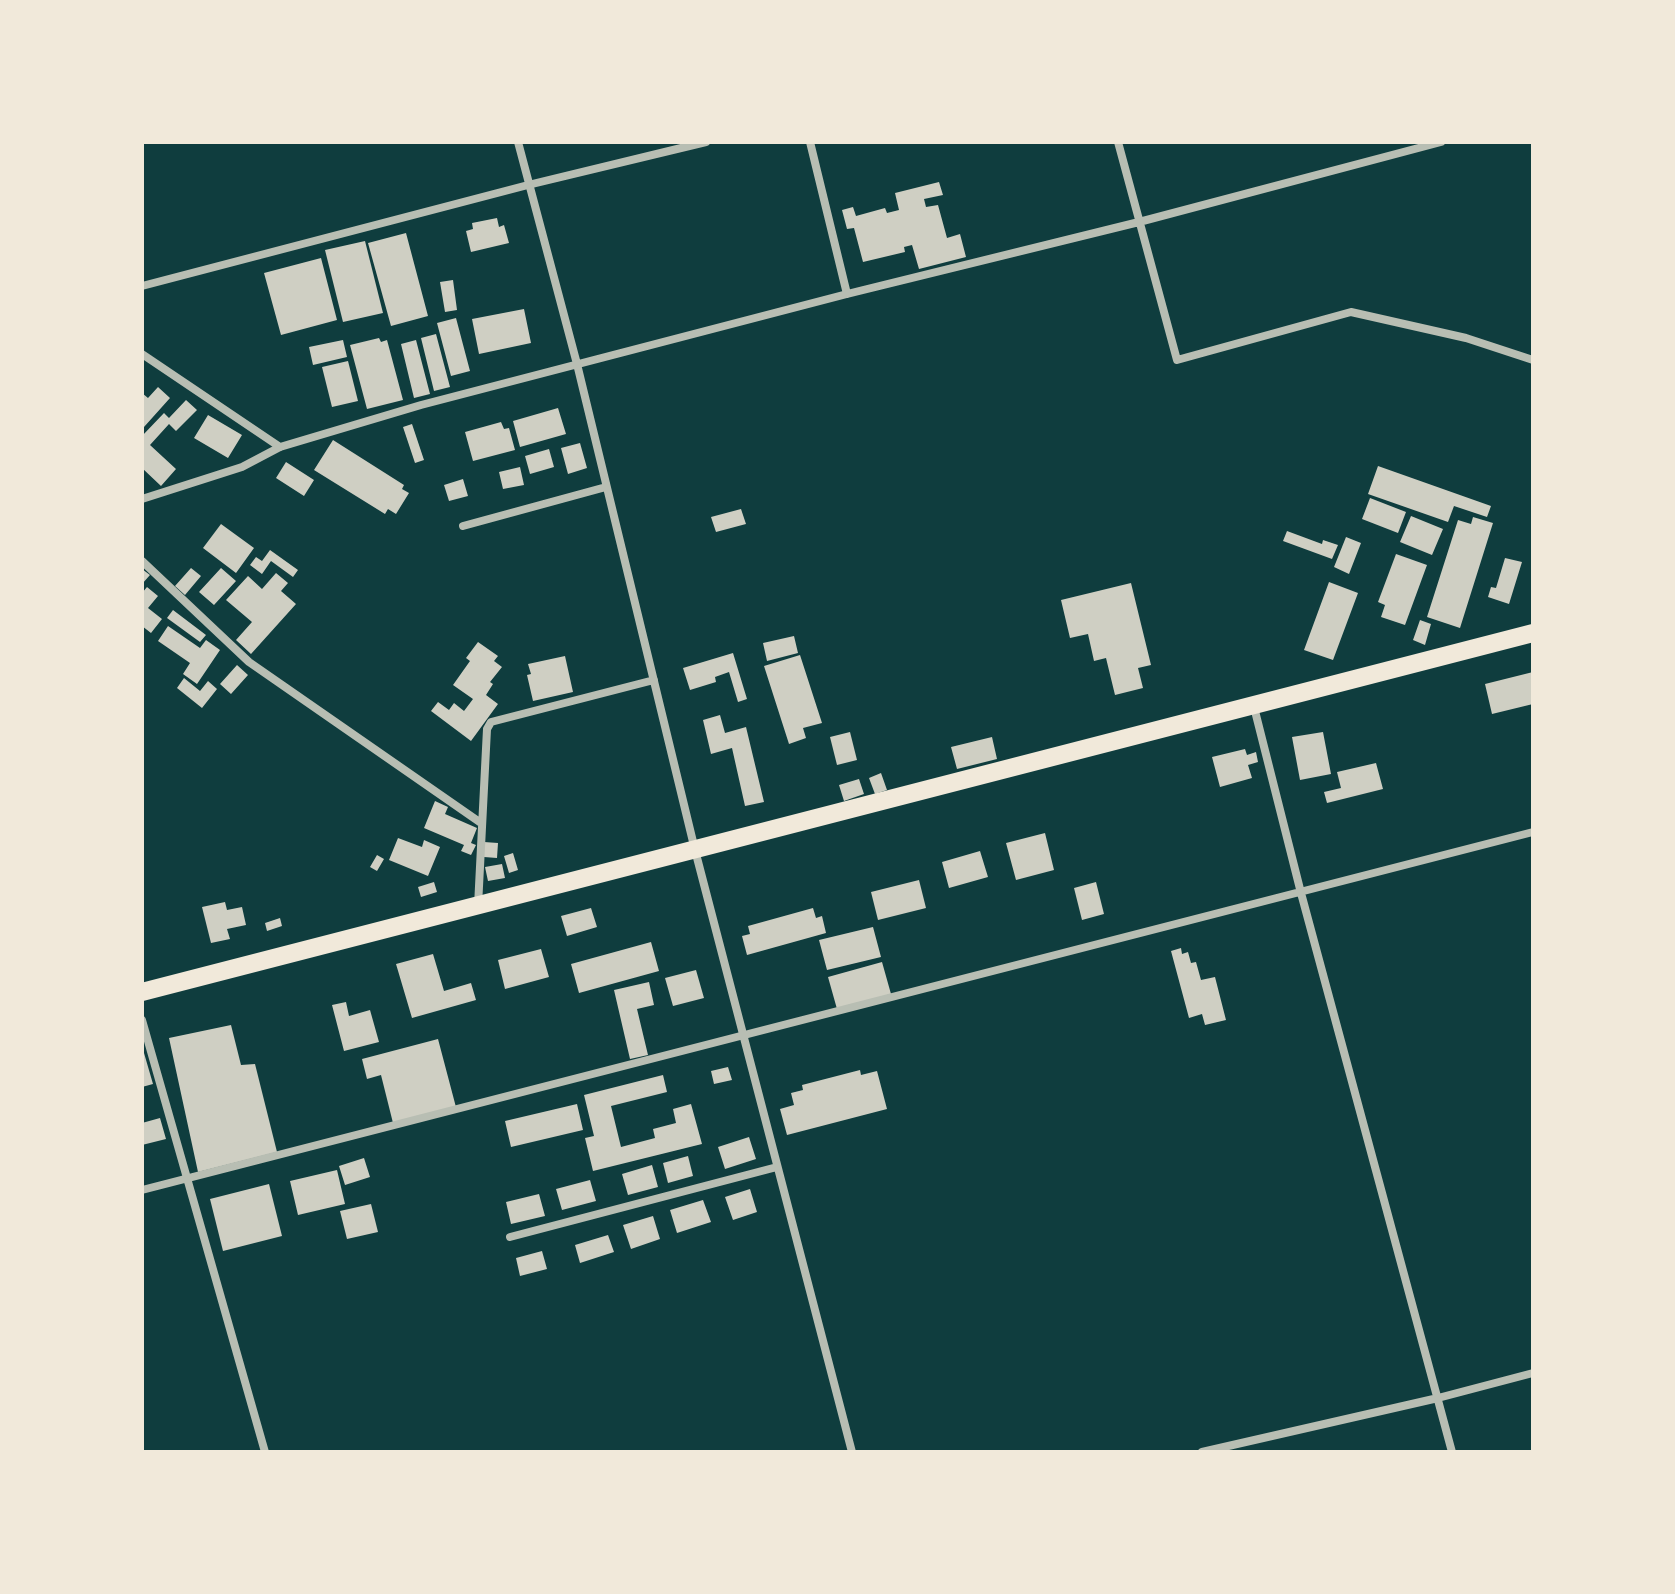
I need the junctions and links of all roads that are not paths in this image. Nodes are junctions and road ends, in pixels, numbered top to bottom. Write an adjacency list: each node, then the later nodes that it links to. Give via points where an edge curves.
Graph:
1 (518, 142): 6 (street)
2 (706, 142): 6 (street)
3 (810, 142): 9 (street)
4 (1118, 142): 7 (street)
5 (1441, 142): 7 (street)
6 (528, 185): 8 (street); 12 (street)
7 (1139, 222): 9 (street); 11 (street, via 1177,360 1351,312 1466,338)
8 (142, 286)
9 (847, 294): 12 (street)
10 (142, 354): 13 (street)
11 (1533, 360)
12 (577, 364): 13 (street); 14 (street)
13 (280, 447): 15 (street, via 242,467)
14 (606, 487): 16 (street); 19 (street)
15 (142, 499)
16 (463, 526)
17 (142, 561): 21 (street, via 249,662)
18 (1533, 633): 20 (highway)
19 (654, 680): 21 (street, via 491,722); 23 (street)
20 (1254, 706): 23 (highway); 24 (street)
21 (481, 823): 25 (street)
22 (1533, 832): 24 (street)
23 (695, 850): 25 (highway); 28 (street)
24 (1301, 893): 28 (street); 34 (street)
25 (478, 907): 26 (highway)
26 (142, 992)
27 (142, 1020): 30 (street)
28 (744, 1037): 29 (street); 30 (street)
29 (777, 1167): 32 (street); 36 (street)
30 (187, 1179): 31 (street); 35 (street)
31 (142, 1190)
32 (510, 1237)
33 (1533, 1373): 34 (street)
34 (1438, 1398): 37 (street); 38 (street)
35 (265, 1452)
36 (852, 1452)
37 (1202, 1452)
38 (1452, 1452)

